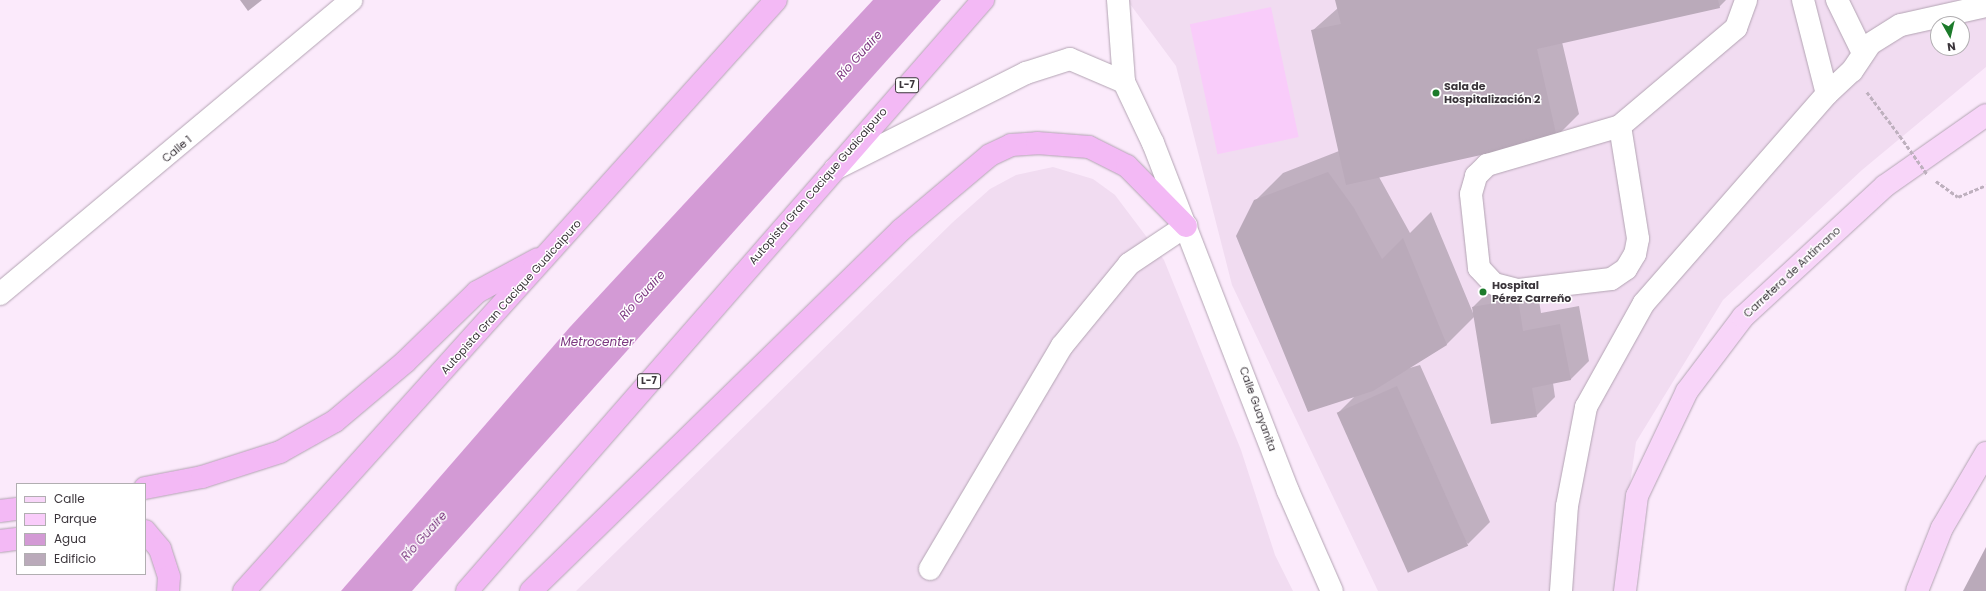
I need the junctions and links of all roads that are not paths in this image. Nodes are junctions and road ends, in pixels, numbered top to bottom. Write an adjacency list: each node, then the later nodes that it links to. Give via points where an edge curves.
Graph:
1 (351, 0): 17 (street, Calle 1)
2 (776, 0): 16 (highway, Autopista Gran Cacique Guaicaipuro)
3 (983, 0): 14 (highway, Autopista Gran Cacique Guaicaipuro / L-7)
4 (1118, 0): 10 (street, Calle Guayanita)
5 (1746, 0): 13 (street, via 1736,28)
6 (1803, 0): 11 (street)
7 (1837, 0): 9 (street)
8 (1986, 6): 9 (street, via 1901,25 1870,44)
9 (1863, 53): 11 (street, via 1852,71)
10 (1124, 82): 14 (street, via 1070,59 1026,73); 15 (street, Calle Guayanita)
11 (1827, 94): 31 (street, via 1644,303 1586,407 1567,506)
12 (1986, 115): 32 (main road, Carretera de Antímano, via 1885,186 1743,317 1687,391 1637,496)
13 (1620, 126): 13 (street, via 1487,165 1476,176 1471,194 1479,268 1494,284 1517,290 1611,279 1626,269 1635,254 1638,239)
14 (831, 171): 28 (highway, Autopista Gran Cacique Guaicaipuro / L-7)
15 (1186, 226): 25 (street, via 1129,264 1062,346); 29 (highway, via 1127,166 1089,147 1038,142 1011,145 990,155 901,230); 30 (street, Calle Guayanita, via 1288,491)
16 (553, 251): 19 (highway, via 477,292 405,362 335,421 280,452 202,477); 27 (highway, Autopista Gran Cacique Guaicaipuro)
17 (0, 294)
18 (1986, 453): 33 (main road, via 1942,528)
19 (146, 488)
20 (16, 509): 21 (highway)
21 (0, 511)
22 (146, 531): 26 (highway, via 160,549 169,577)
23 (16, 539): 24 (highway)
24 (0, 541)
25 (930, 569)
26 (168, 591)
27 (244, 591)
28 (467, 591)
29 (531, 591)
30 (1332, 591)
31 (1561, 591)
32 (1625, 591)
33 (1918, 591)

